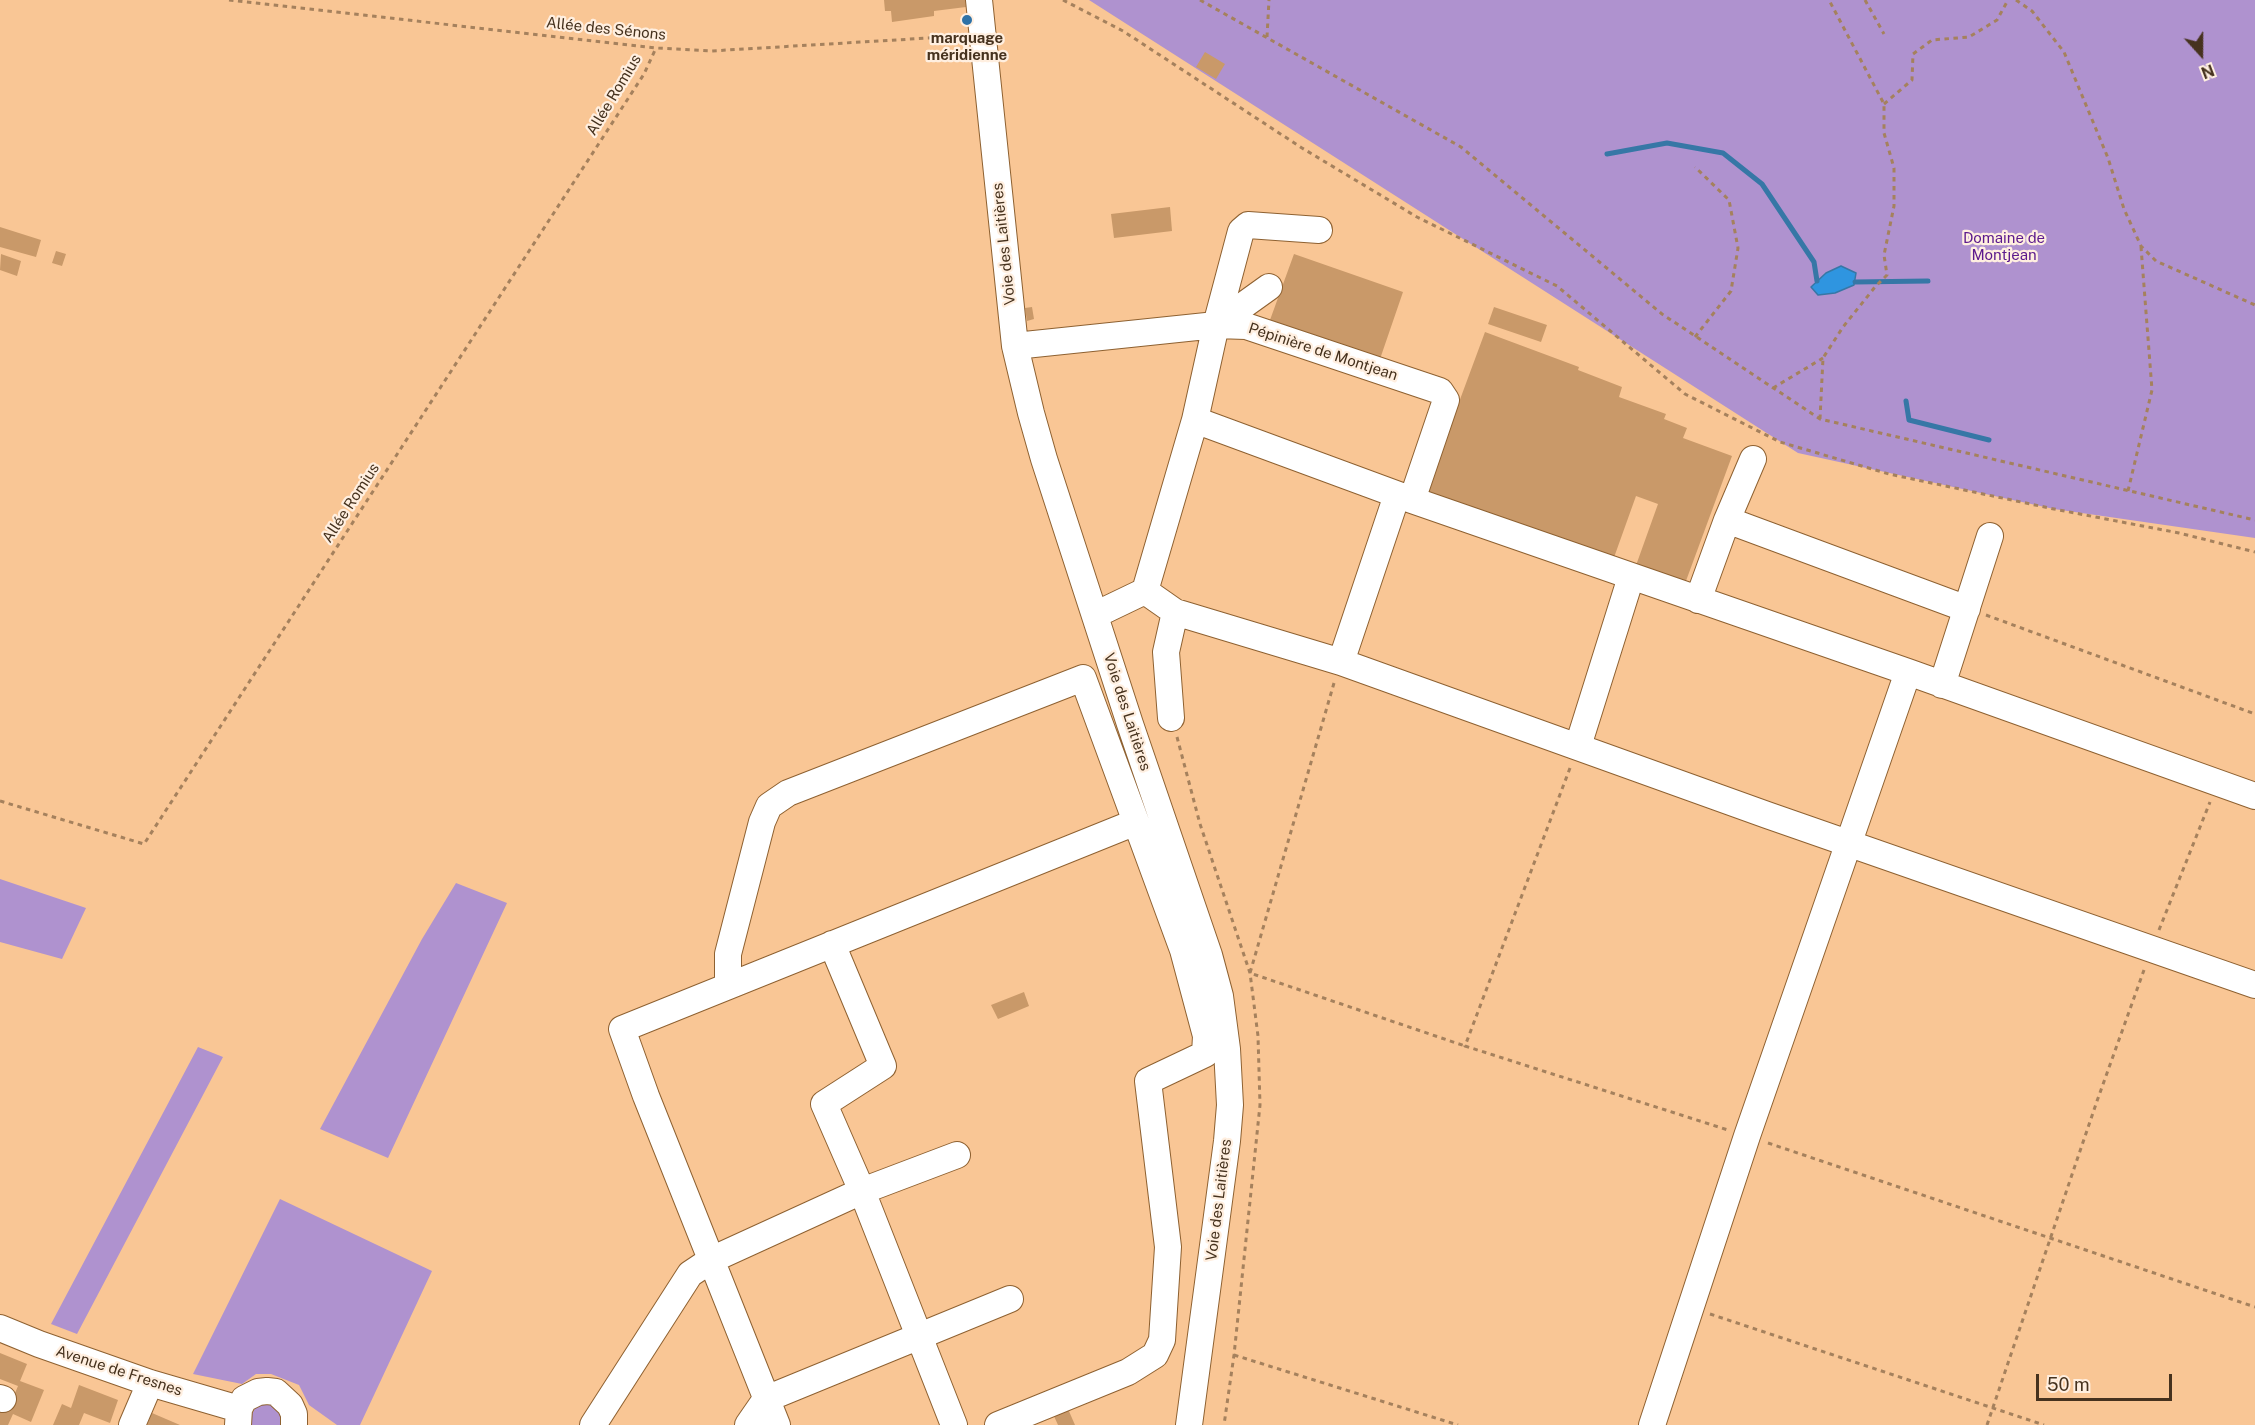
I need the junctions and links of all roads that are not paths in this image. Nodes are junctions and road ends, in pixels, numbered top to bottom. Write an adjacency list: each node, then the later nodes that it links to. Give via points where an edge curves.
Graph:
1 (979, 0): 5 (street, Voie des Laitières)
2 (1319, 230): 4 (street, via 1248,225 1241,231)
3 (1269, 287): 4 (street)
4 (1216, 325): 5 (street, Pépinière de Montjean); 6 (street); 8 (street, Pépinière de Montjean, via 1246,326 1440,391 1446,400)
5 (1015, 346): 16 (street, Voie des Laitières, via 1044,459)
6 (1196, 420): 8 (street); 12 (street)
7 (1753, 459): 9 (street)
8 (1405, 498): 11 (street); 17 (street)
9 (1727, 520): 13 (street); 14 (street)
10 (1990, 536): 14 (street)
11 (1631, 578): 13 (street); 21 (street)
12 (1145, 591): 15 (street); 16 (street)
13 (1698, 600): 18 (street)
14 (1967, 609): 19 (street)
15 (1174, 612): 17 (street); 20 (street, via 1166,652)
16 (1095, 615): 45 (street, Voie des Laitières, via 1209,955 1220,996 1227,1049 1227,1141)
17 (1341, 662): 21 (street)
18 (1908, 672): 19 (street); 24 (street)
19 (1942, 685): 22 (street)
20 (1172, 718)
21 (1578, 746): 24 (street)
22 (2255, 796)
23 (1136, 822): 25 (street); 26 (street, via 1083,678 788,793 768,806 762,822 728,954); 37 (street, via 1183,950 1206,1036 1205,1054 1148,1081 1168,1247 1162,1340 1155,1355)
24 (1850, 844): 27 (street); 46 (street, via 1747,1136)
25 (832, 944): 26 (street); 29 (street, via 883,1066 824,1104)
26 (728, 986): 30 (street, via 622,1029)
27 (2255, 986)
28 (957, 1155): 29 (street)
29 (862, 1191): 30 (street); 33 (street)
30 (711, 1260): 35 (street); 40 (street, via 690,1274)
31 (1010, 1299): 33 (street)
32 (0, 1328): 34 (street, Avenue de Fresnes)
33 (919, 1335): 35 (street); 43 (street)
34 (150, 1383): 36 (street, Avenue de Fresnes); 38 (street)
35 (766, 1399): 41 (street); 42 (street)
36 (238, 1417): 39 (street, via 244,1399 251,1394 276,1392 290,1405)
37 (1043, 1417): 44 (street)
38 (132, 1425)
39 (295, 1425)
40 (593, 1425)
41 (748, 1425)
42 (777, 1425)
43 (954, 1425)
44 (998, 1425)
45 (1189, 1425)
46 (1652, 1425)

